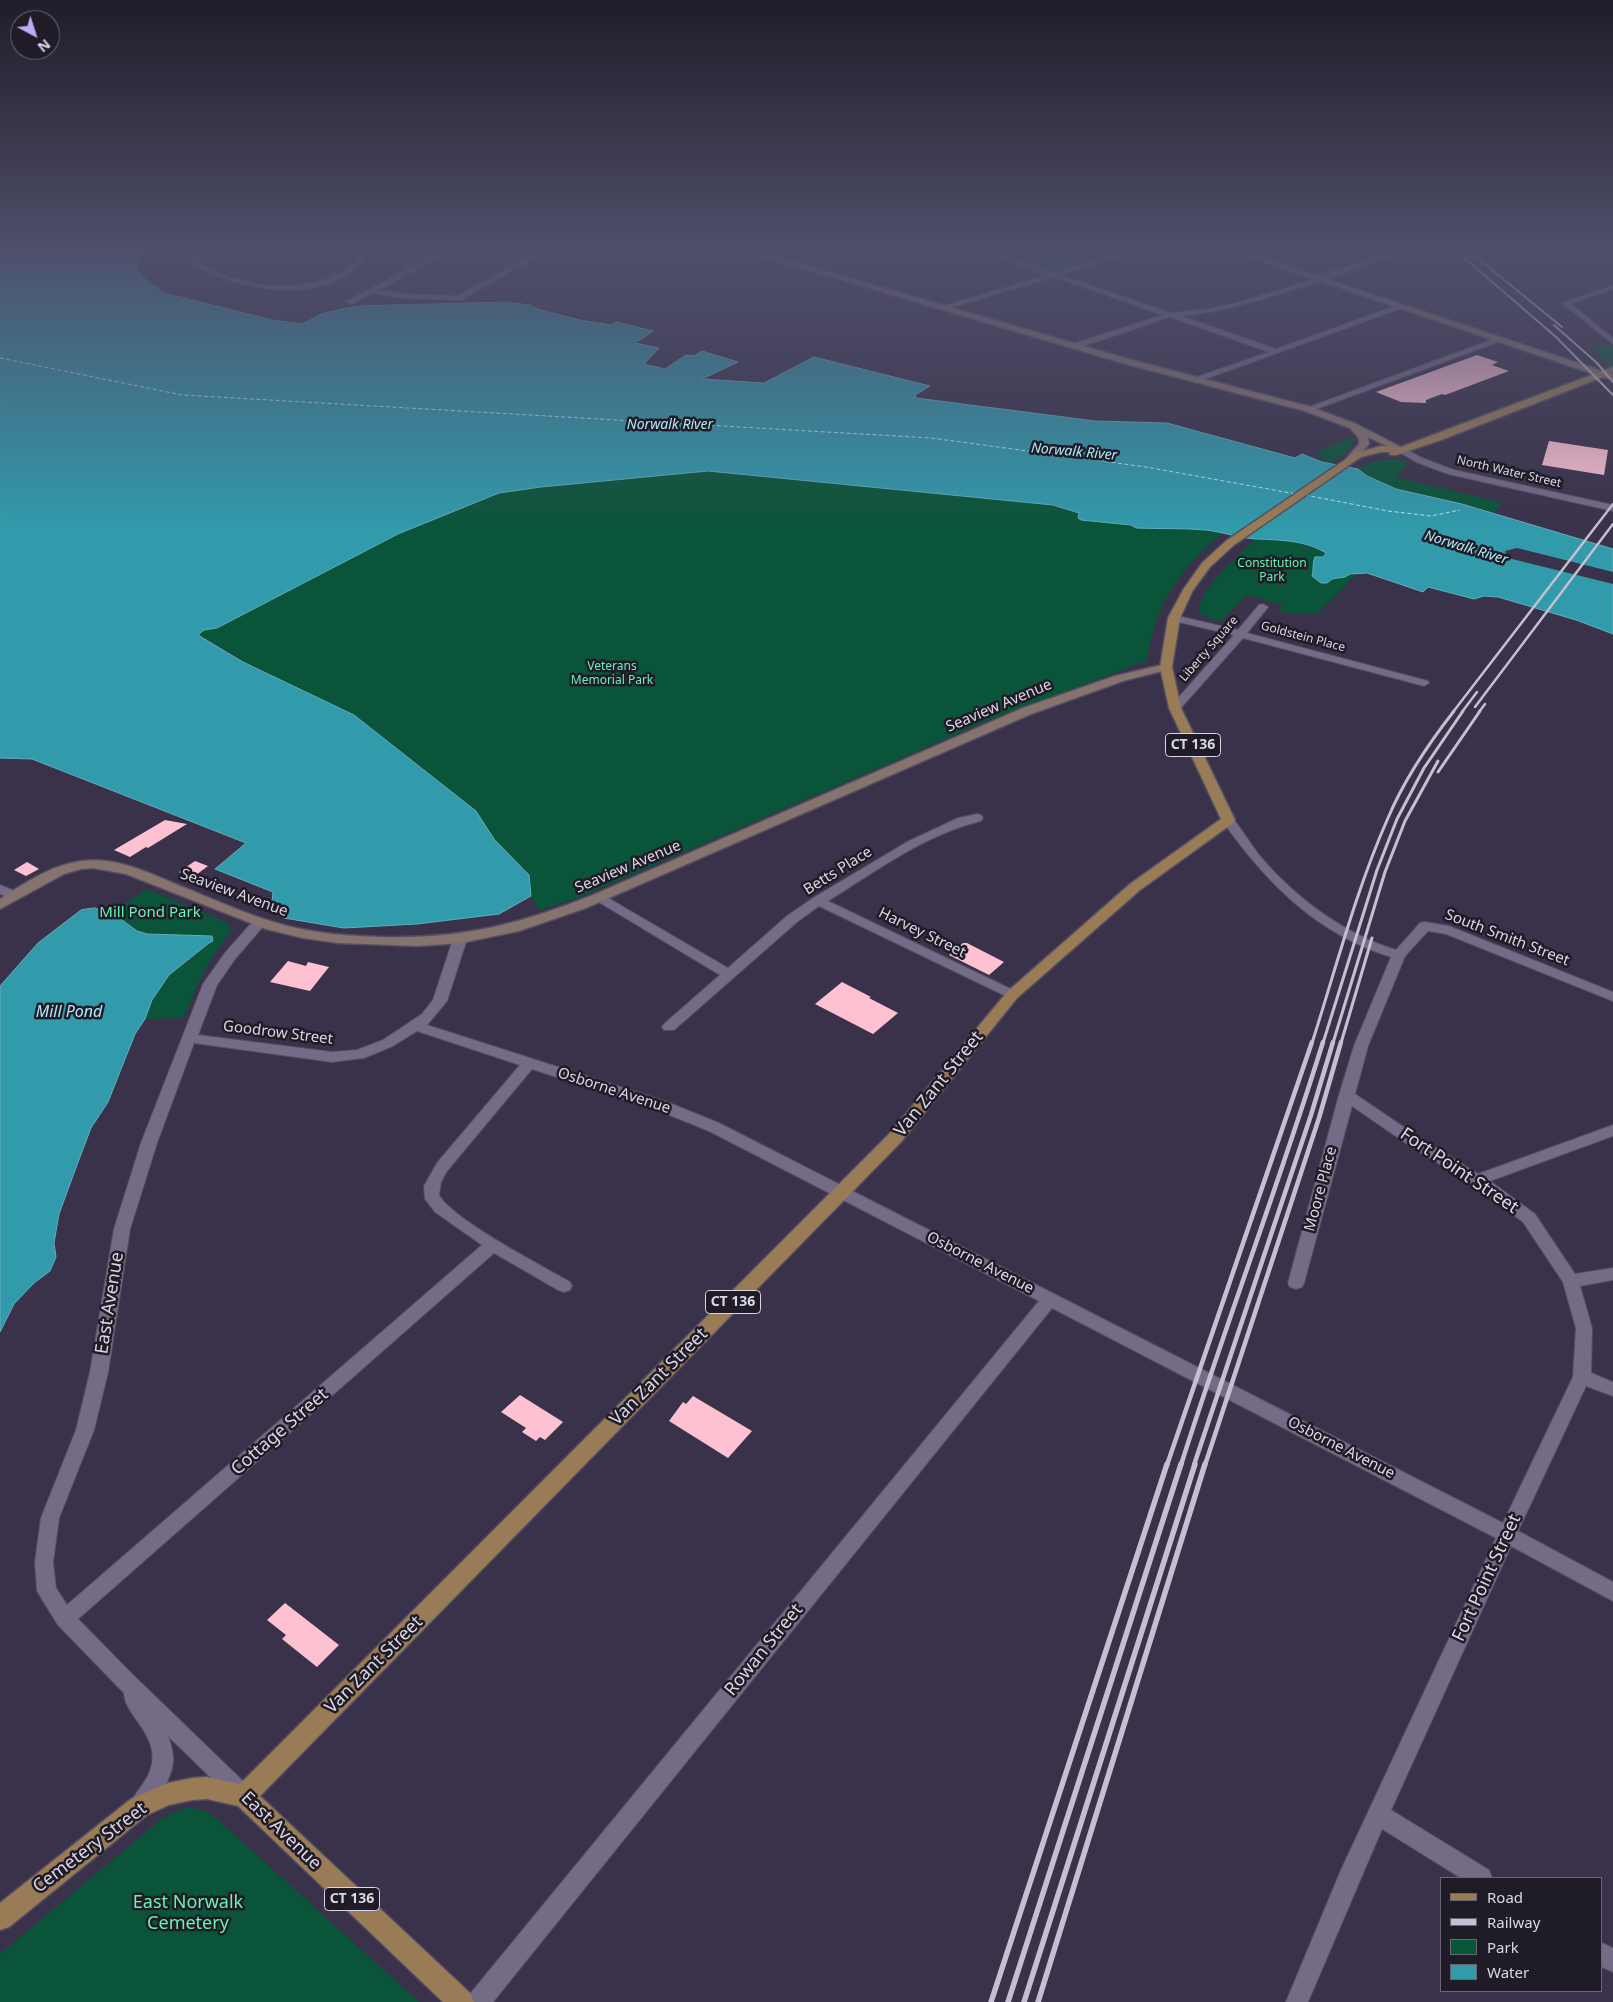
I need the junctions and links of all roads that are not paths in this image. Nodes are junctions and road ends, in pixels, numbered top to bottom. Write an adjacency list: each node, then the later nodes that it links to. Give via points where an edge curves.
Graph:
1 (1060, 341): 7 (main road)
2 (1090, 341): 7 (street)
3 (1247, 341): 8 (street)
4 (1302, 341): 8 (street)
5 (1495, 341): 13 (street)
6 (1509, 341): 10 (main road)
7 (1076, 346): 12 (main road)
8 (1275, 351): 12 (street)
9 (1613, 370): 10 (main road)
10 (1602, 374): 11 (main road); 15 (main road)
11 (1613, 377)
12 (1197, 380): 13 (main road)
13 (1308, 409): 14 (main road)
14 (1353, 426): 15 (main road); 16 (main road, CT 136, via 1364,438 1364,444)
15 (1402, 450): 16 (main road, CT 136); 17 (street, North Water Street, via 1452,472)
16 (1346, 463): 19 (main road, Liberty Square / CT 136, via 1230,543 1206,565)
17 (1613, 508)
18 (1263, 607): 20 (street, Liberty Square)
19 (1174, 618): 20 (street, Goldstein Place); 21 (main road, Liberty Square / CT 136)
20 (1240, 634): 22 (street, Goldstein Place); 23 (street, Liberty Square)
21 (1166, 667): 23 (main road, CT 136); 28 (main road, Seaview Avenue, via 1119,678 1027,711)
22 (1424, 684)
23 (1175, 708): 25 (main road, CT 136)
24 (977, 818): 29 (street, Betts Place, via 962,821 911,845)
25 (1228, 820): 33 (street, via 1259,862 1299,901 1376,949); 35 (main road, Van Zant Street / CT 136, via 1135,888)
26 (0, 889): 27 (street)
27 (15, 896): 30 (main road); 31 (main road, Seaview Avenue, via 50,876 81,865 112,866)
28 (598, 898): 32 (main road, Seaview Avenue, via 555,916); 34 (street)
29 (818, 901): 34 (street, Betts Place, via 792,919); 35 (street, Harvey Street)
30 (0, 905)
31 (260, 922): 32 (main road, Seaview Avenue, via 303,934 349,940 405,942); 39 (street, East Avenue, via 210,984)
32 (460, 939): 37 (street, via 440,1001)
33 (1399, 954): 36 (street, South Smith Street, via 1425,926 1449,930); 41 (street)
34 (729, 974): 38 (street, Betts Place)
35 (1012, 995): 44 (main road, Van Zant Street / CT 136, via 895,1138)
36 (1613, 997)
37 (416, 1026): 39 (street, Goodrow Street, via 359,1055 332,1057); 40 (street, Osborne Avenue)
38 (669, 1027)
39 (188, 1038): 55 (street, East Avenue, via 148,1143 122,1229 99,1372 86,1430 50,1518 44,1562 47,1590)
40 (529, 1063): 44 (street, Osborne Avenue, via 662,1106 714,1127); 45 (street, via 442,1167 431,1186 433,1199 444,1211)
41 (1346, 1095): 43 (street, Fort Point Street); 48 (street, Moore Place)
42 (1613, 1130): 43 (street)
43 (1478, 1180): 47 (street, Fort Point Street, via 1528,1218)
44 (842, 1192): 50 (street, Osborne Avenue); 57 (main road, Van Zant Street / CT 136)
45 (494, 1244): 49 (street); 55 (street, Cottage Street)
46 (1613, 1274): 47 (street)
47 (1570, 1281): 51 (street, Fort Point Street, via 1584,1328)
48 (1296, 1282)
49 (564, 1286)
50 (1050, 1299): 53 (street, Osborne Avenue); 63 (street, Rowan Street)
51 (1582, 1377): 52 (street); 53 (street, Fort Point Street)
52 (1613, 1389)
53 (1507, 1534): 54 (street, Osborne Avenue); 59 (street, Fort Point Street)
54 (1613, 1592)
55 (66, 1619): 56 (street, East Avenue)
56 (124, 1680): 57 (street, East Avenue); 58 (street, East Avenue, via 160,1740 164,1757 160,1774)
57 (244, 1796): 58 (main road, Cemetery Street, via 207,1788 192,1789 168,1794); 62 (main road, East Avenue / CT 136)
58 (139, 1807): 61 (main road, Cemetery Street)
59 (1378, 1814): 60 (street); 64 (street, Fort Point Street)
60 (1478, 1877)
61 (0, 1918)
62 (461, 2002)
63 (478, 2002)
64 (1297, 2002)

